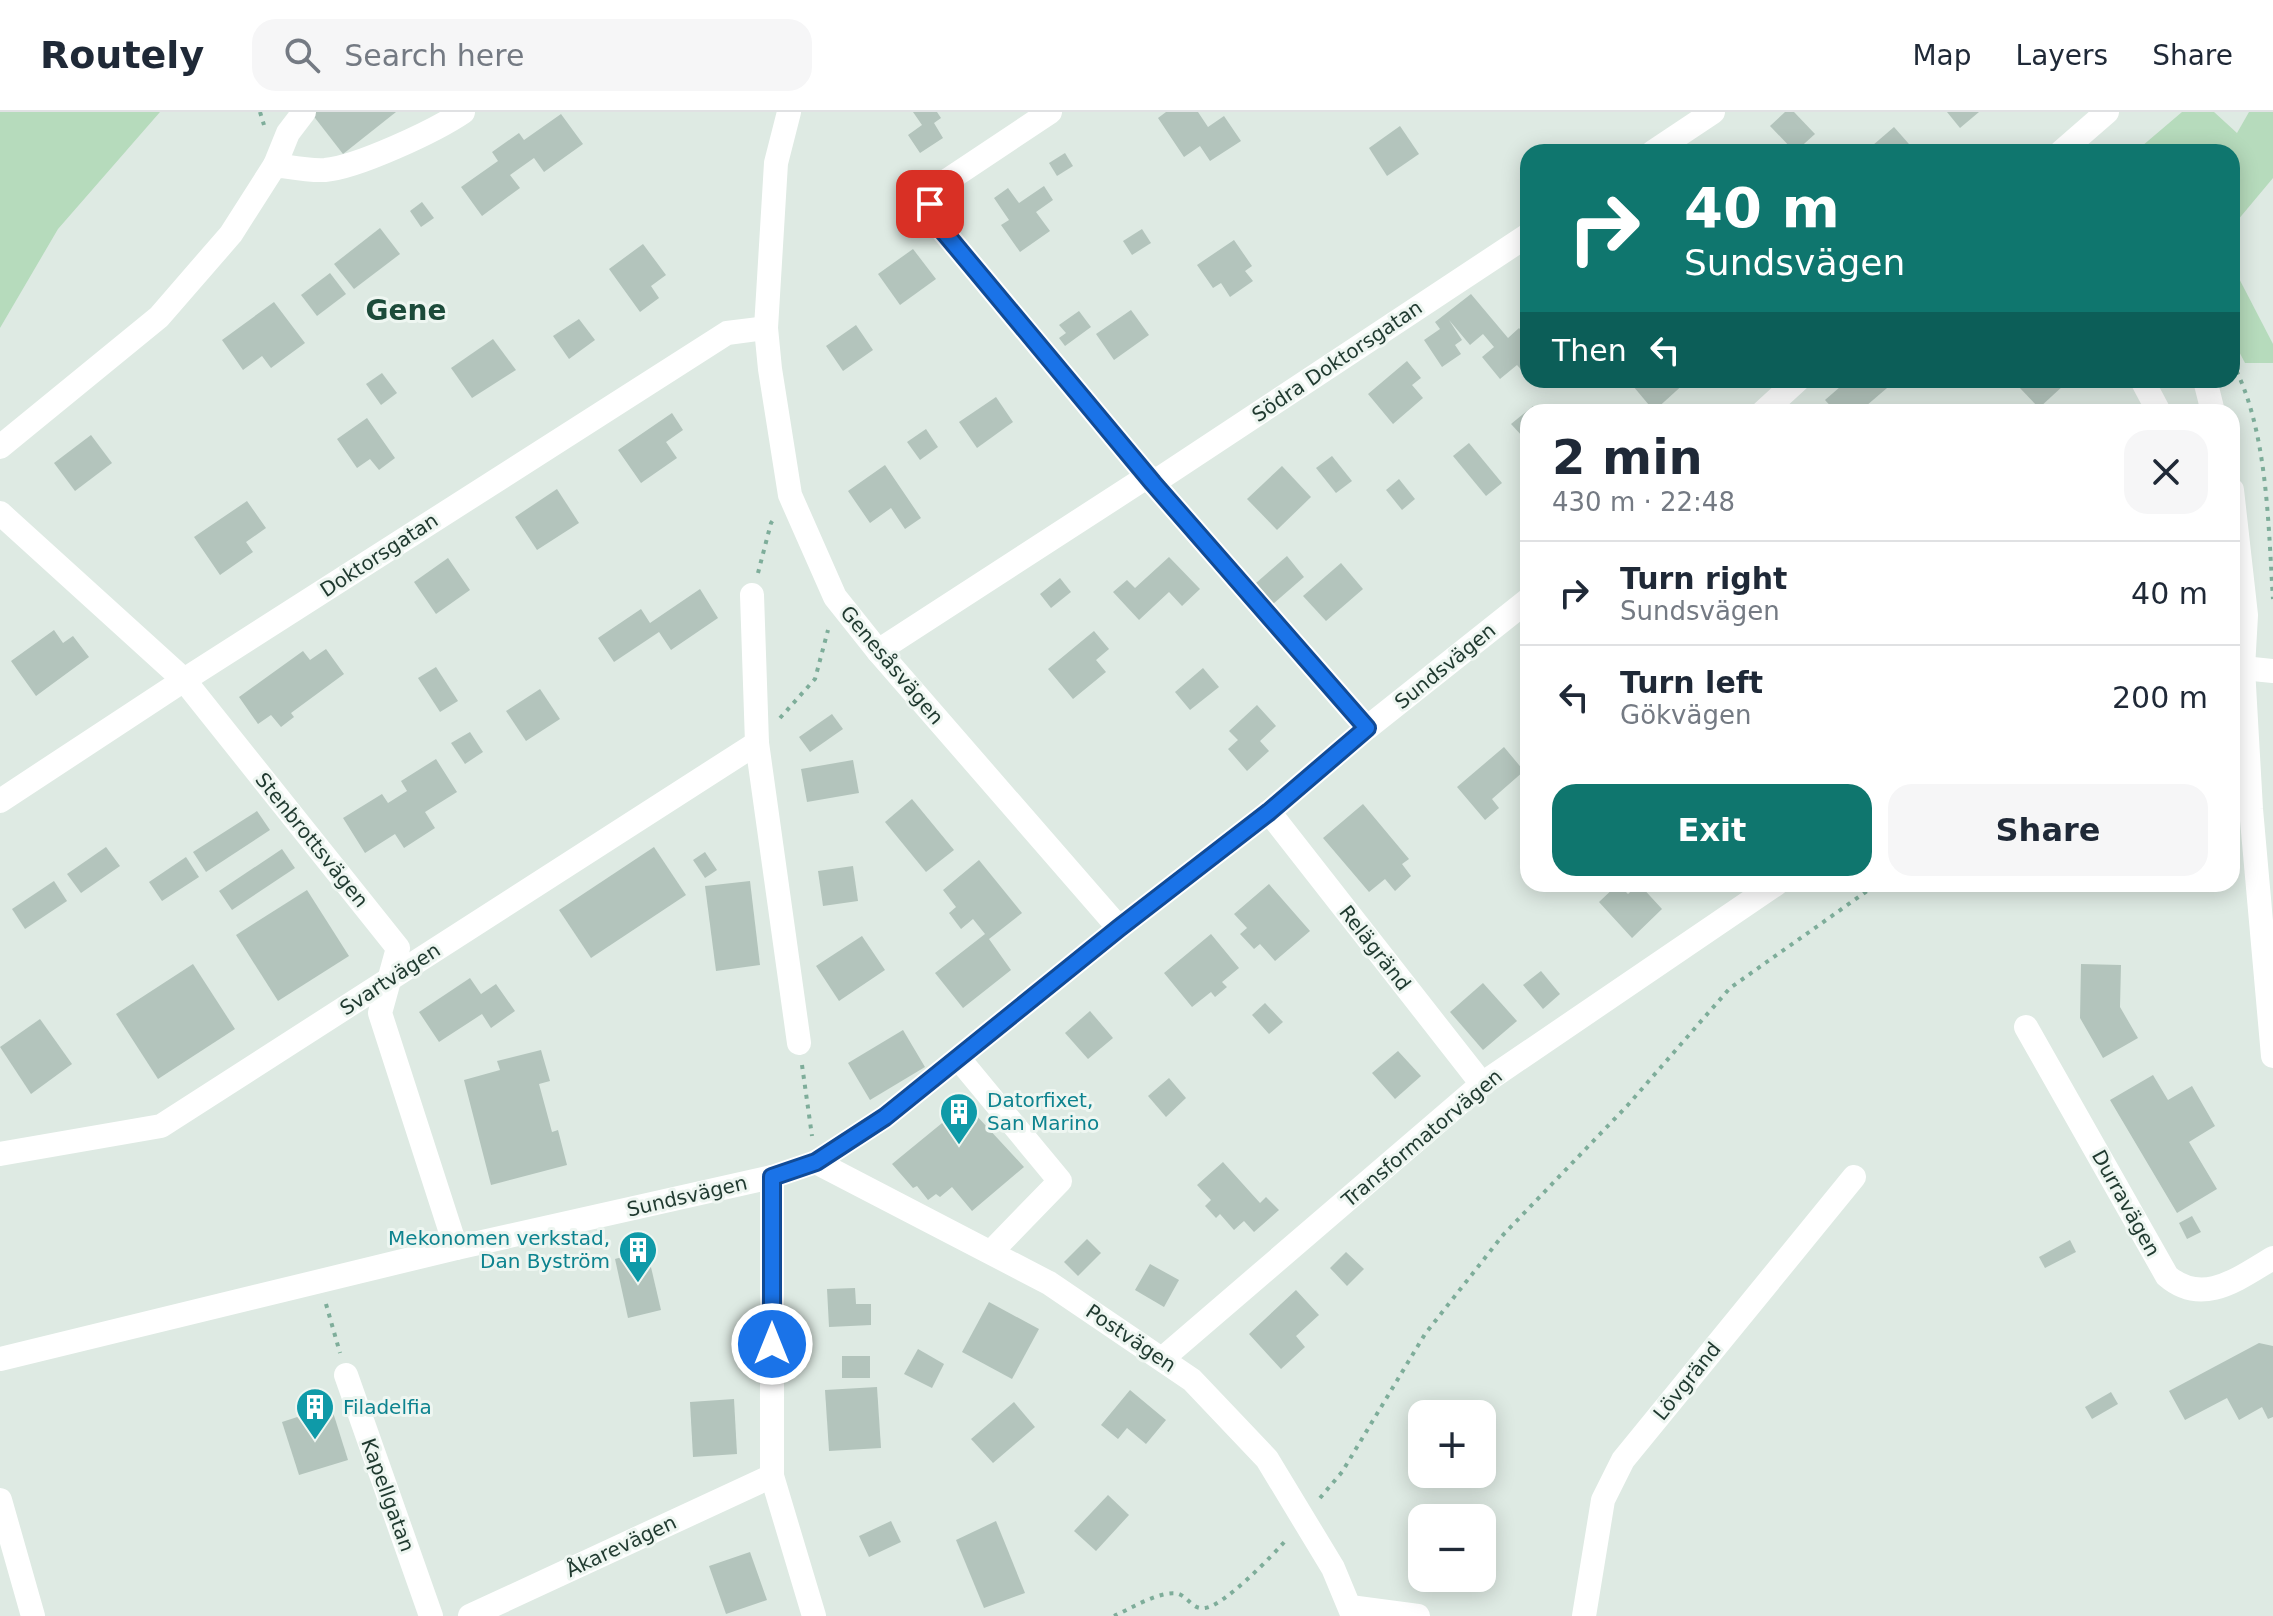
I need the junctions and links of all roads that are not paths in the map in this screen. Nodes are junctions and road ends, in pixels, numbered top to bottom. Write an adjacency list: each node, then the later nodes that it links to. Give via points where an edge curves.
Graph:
1 (304, 112): 9 (street)
2 (463, 112): 9 (street, via 440,127 348,164 324,170)
3 (789, 112): 11 (street, Genesåsvägen, via 776,163)
4 (1050, 112): 15 (street, via 939,186 930,204 939,226)
5 (1713, 112): 7 (street)
6 (2107, 112): 8 (street)
7 (1670, 144)
8 (2070, 144)
9 (275, 165): 14 (street, via 231,234 159,317)
10 (1520, 240): 15 (street, Södra Doktorsgatan)
11 (766, 328): 20 (street, Genesåsvägen, via 790,495 835,597); 23 (street, Doktorsgatan, via 727,333)
12 (1788, 388): 13 (street)
13 (1771, 404)
14 (0, 447)
15 (1150, 480): 20 (street, Södra Doktorsgatan); 24 (street)
16 (0, 513): 23 (street, Stenbrottsvägen)
17 (2240, 561): 21 (street, via 2246,615)
18 (752, 595): 25 (street)
19 (1520, 606): 24 (street, Sundsvägen)
20 (878, 651): 29 (street, Genesåsvägen)
21 (2243, 668): 22 (street); 33 (street)
22 (2273, 671)
23 (184, 680): 26 (street, Doktorsgatan); 30 (street, Stenbrottsvägen, via 398,948)
24 (1367, 728): 27 (street, Sundsvägen)
25 (757, 743): 30 (street, Svartvägen); 32 (street)
26 (0, 801)
27 (1269, 812): 29 (street, Sundsvägen); 35 (street, Relägränd)
28 (1764, 892): 35 (street, Transformatorvägen)
29 (1119, 928): 34 (street, Sundsvägen)
30 (392, 978): 36 (street, Svartvägen, via 161,1126); 40 (street, Stenbrottsvägen, via 380,1013)
31 (2026, 1027): 42 (street, Durravägen, via 2167,1276 2181,1288 2201,1291 2227,1285)
32 (799, 1043)
33 (2273, 1056)
34 (959, 1059): 37 (street, Sundsvägen); 41 (street, via 1060,1181)
35 (1482, 1084): 44 (street, Transformatorvägen)
36 (0, 1154)
37 (816, 1162): 38 (street, Sundsvägen); 41 (street, Postvägen)
38 (772, 1177): 40 (street, Sundsvägen); 46 (street)
39 (1854, 1177): 54 (street, Lövgränd, via 1623,1460 1603,1500)
40 (456, 1248): 43 (street, Sundsvägen)
41 (991, 1252): 44 (street, Postvägen, via 1049,1283)
42 (2273, 1258)
43 (0, 1359)
44 (1162, 1359): 48 (street, Postvägen, via 1192,1380 1267,1459 1333,1568)
45 (346, 1375): 50 (street, Kapellgatan)
46 (772, 1476): 51 (street, Åkarevägen); 52 (street)
47 (0, 1500): 49 (street)
48 (1352, 1611): 53 (street)
49 (33, 1616)
50 (431, 1616)
51 (470, 1616)
52 (814, 1616)
53 (1418, 1616)
54 (1584, 1616)

